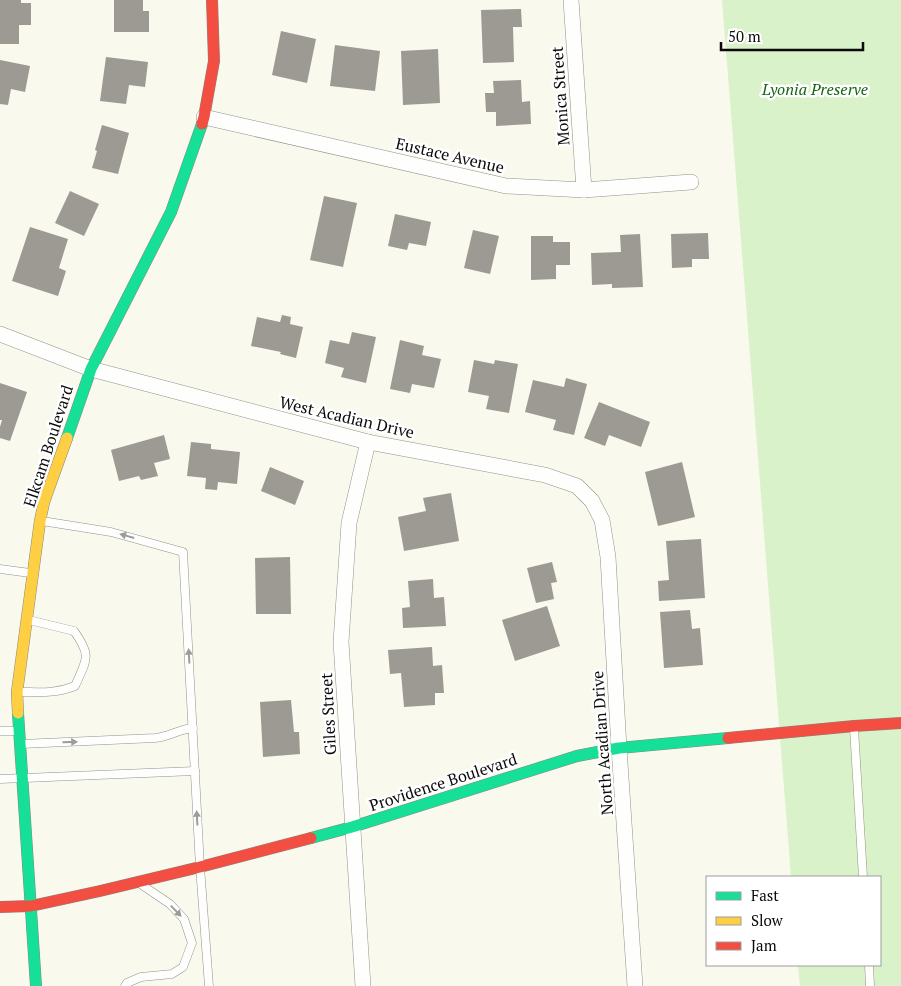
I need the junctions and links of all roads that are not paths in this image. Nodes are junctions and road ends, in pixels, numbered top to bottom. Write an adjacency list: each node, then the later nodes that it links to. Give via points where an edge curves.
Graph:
1 (212, 0): 3 (street, Elkcam Boulevard, via 214,61)
2 (572, 0): 5 (street, Monica Street)
3 (204, 117): 5 (street, Eustace Avenue, via 506,186); 7 (street, Elkcam Boulevard, via 171,212)
4 (691, 182): 5 (street, Eustace Avenue)
5 (584, 190)
6 (0, 334): 7 (street, West Acadian Drive)
7 (91, 368): 8 (street, West Acadian Drive); 10 (street, Elkcam Boulevard)
8 (368, 442): 9 (street, West Acadian Drive, via 545,476 577,486); 25 (street, Giles Street, via 350,523 341,642)
9 (592, 501): 21 (street, North Acadian Drive, via 602,520 608,558)
10 (40, 521): 12 (street, Elkcam Boulevard); 17 (lane, one-way to 10, via 183,552 111,532)
11 (0, 569): 12 (lane)
12 (33, 573): 13 (street, Elkcam Boulevard)
13 (26, 620): 14 (street, Elkcam Boulevard); 14 (lane, via 74,631 87,656 75,686 51,692)
14 (17, 692): 18 (street, Elkcam Boulevard)
15 (901, 723): 16 (street, Providence Boulevard)
16 (854, 726): 21 (street, Providence Boulevard); 27 (lane)
17 (192, 728): 20 (lane, one-way to 17, via 155,738); 22 (lane)
18 (20, 730): 19 (lane); 20 (street, Elkcam Boulevard)
19 (0, 731)
20 (21, 744): 23 (street, Elkcam Boulevard)
21 (619, 748): 25 (street, Providence Boulevard, via 577,756); 36 (street, North Acadian Drive)
22 (195, 771): 23 (lane); 26 (lane, one-way to 22)
23 (23, 778): 24 (lane); 29 (street, Elkcam Boulevard)
24 (0, 779)
25 (352, 827): 26 (street, Providence Boulevard); 35 (street, Giles Street)
26 (200, 867): 28 (street, Providence Boulevard); 34 (lane)
27 (863, 876)
28 (137, 882): 29 (street, Providence Boulevard); 33 (lane, one-way to 33, via 170,904 184,919 192,944 182,967 172,974 141,977)
29 (31, 906): 30 (street, Providence Boulevard); 32 (street, Elkcam Boulevard)
30 (0, 907)
31 (869, 966): 37 (lane)
32 (36, 986)
33 (125, 986)
34 (209, 986)
35 (363, 986)
36 (635, 986)
37 (870, 986)

